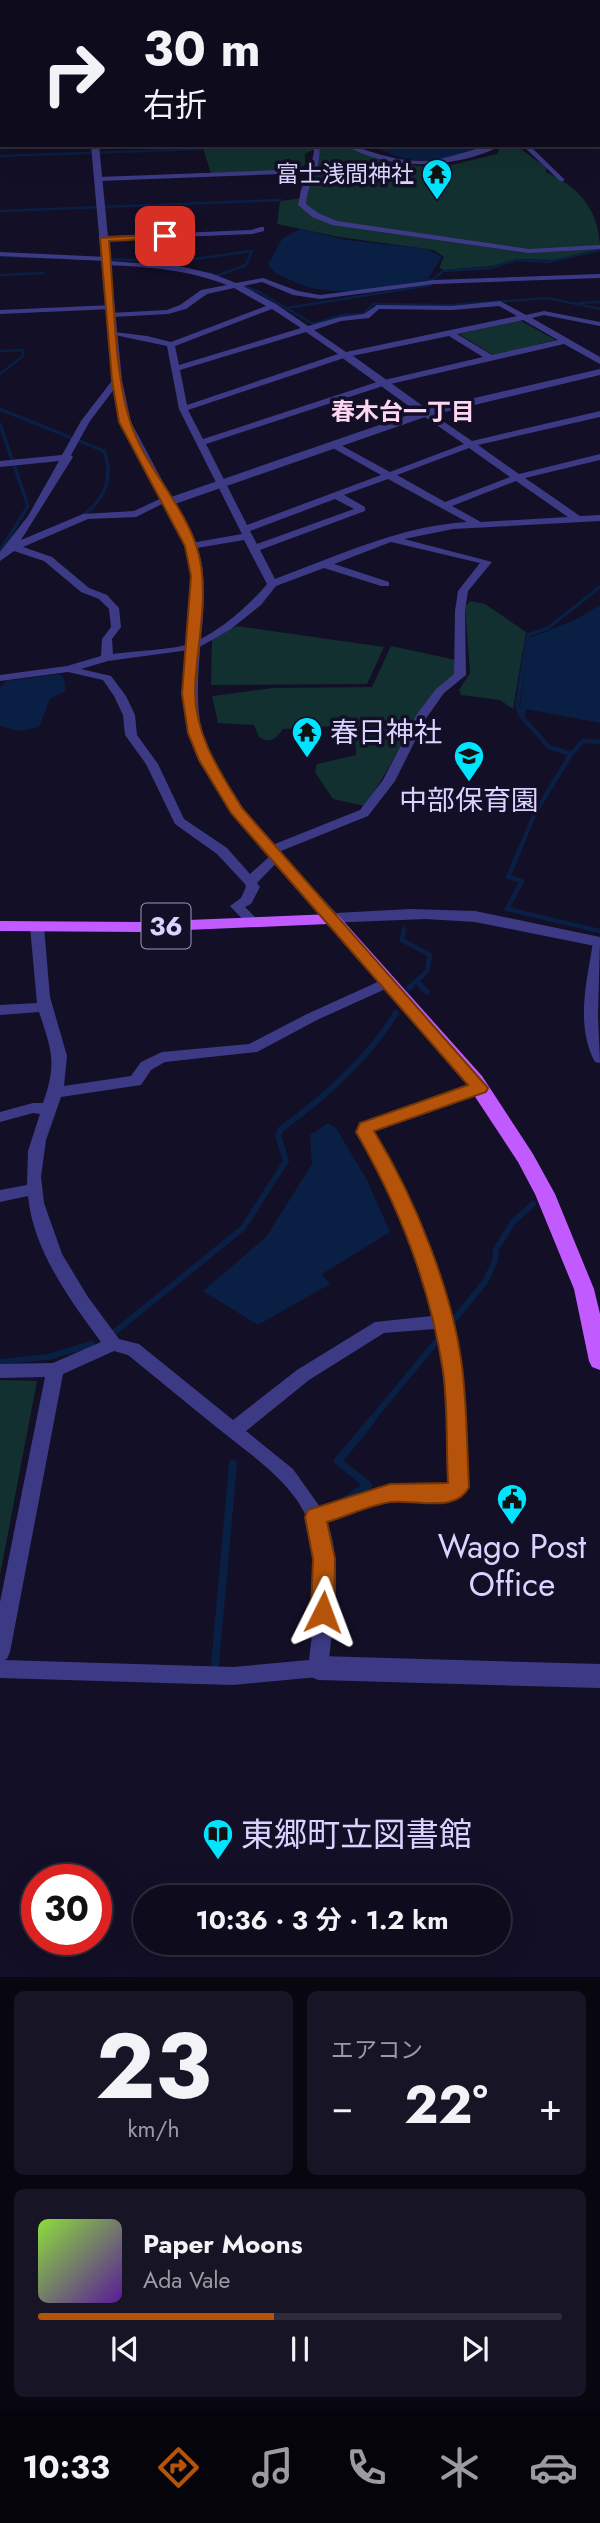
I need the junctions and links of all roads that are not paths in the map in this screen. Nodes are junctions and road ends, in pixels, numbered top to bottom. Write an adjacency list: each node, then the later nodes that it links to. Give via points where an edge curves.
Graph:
1 (95, 147): 7 (street)
2 (317, 147): 6 (street)
3 (353, 147): 4 (street, via 378,158 419,164)
4 (493, 147)
5 (527, 147): 8 (street)
6 (312, 171): 7 (street); 11 (street, via 302,205 345,226 529,251)
7 (99, 179): 10 (street)
8 (562, 180)
9 (261, 229): 10 (street)
10 (105, 238): 13 (street)
11 (600, 247)
12 (0, 254): 13 (street)
13 (107, 261): 15 (street, via 190,270); 17 (street)
14 (600, 276): 15 (street, via 434,282 320,297 263,280)
15 (230, 286): 16 (street); 17 (street, via 204,292 168,312)
16 (273, 306): 21 (street); 25 (street)
17 (112, 311): 18 (street); 23 (street)
18 (0, 312)
19 (526, 317): 20 (street, via 544,313); 21 (street, via 500,303 377,307 366,316 340,318); 22 (street); 24 (street)
20 (600, 324)
21 (307, 330): 26 (street); 29 (street)
22 (450, 333): 26 (street); 27 (street)
23 (114, 334): 25 (street); 31 (street)
24 (566, 341): 27 (street); 28 (street)
25 (171, 345): 29 (street)
26 (345, 355): 32 (street); 33 (street)
27 (490, 358): 32 (street)
28 (600, 361)
29 (176, 369): 33 (street)
30 (600, 372): 34 (street)
31 (117, 380): 39 (street, via 102,395); 46 (street, via 125,422)
32 (383, 383): 34 (street); 36 (street)
33 (183, 409): 36 (street)
34 (425, 412): 37 (street); 38 (street)
35 (600, 414): 37 (street)
36 (201, 443): 44 (street)
37 (472, 444): 42 (street); 43 (street)
38 (334, 445): 42 (street); 44 (street)
39 (68, 457): 41 (street); 54 (street)
40 (599, 457): 43 (street)
41 (0, 464)
42 (389, 476): 45 (street); 47 (street)
43 (518, 477): 47 (street); 49 (street)
44 (221, 485): 46 (street); 51 (street)
45 (336, 495): 51 (street); 55 (street, via 362,509)
46 (168, 501): 53 (street); 54 (street, via 136,514 86,516)
47 (446, 505): 50 (street)
48 (600, 518): 49 (street)
49 (579, 520): 50 (street)
50 (479, 525): 52 (street)
51 (247, 532): 53 (street); 55 (street)
52 (390, 539): 57 (street); 64 (street, via 487,562 463,591 460,675 421,716 389,781 364,813)
53 (191, 546): 60 (street, via 197,576)
54 (13, 548): 56 (street); 61 (street, via 48,559 114,608 116,627 107,639)
55 (255, 548): 58 (street)
56 (0, 558)
57 (323, 564): 58 (street); 59 (street)
58 (272, 584): 60 (street, via 227,627)
59 (386, 584)
60 (192, 647): 61 (street); 64 (street, via 189,694 195,733 236,810)
61 (107, 658): 62 (street)
62 (68, 669): 63 (street); 65 (street, via 107,678 129,715 131,735 152,764 179,821 222,851)
63 (0, 678)
64 (273, 854): 65 (street); 66 (street)
65 (250, 882): 67 (street, via 253,887 246,901 237,906)
66 (332, 919): 67 (main road, 36); 70 (street, via 460,915); 71 (main road)
67 (253, 922): 69 (main road, 36)
68 (0, 926): 69 (main road, 36)
69 (37, 927): 72 (street)
70 (600, 942): 74 (street)
71 (387, 984): 76 (main road); 77 (street, via 252,1049 162,1057 146,1066 136,1081)
72 (45, 1007): 73 (street); 77 (street, via 60,1060)
73 (0, 1010)
74 (595, 1025): 75 (street, via 592,1042)
75 (600, 1058)
76 (480, 1088): 82 (street, via 373,1123 365,1132 411,1218); 84 (main road, via 545,1194 584,1289)
77 (56, 1092): 78 (street)
78 (50, 1109): 79 (street, via 33,1108); 80 (street, via 36,1151)
79 (0, 1117)
80 (35, 1189): 81 (street); 83 (street, via 61,1272)
81 (0, 1196)
82 (443, 1322): 87 (street, via 381,1327 303,1375); 88 (street, via 453,1373 458,1487 449,1493 390,1493)
83 (113, 1344): 85 (street); 87 (street, via 133,1349)
84 (600, 1361)
85 (55, 1370): 86 (street); 89 (street)
86 (0, 1371)
87 (234, 1430): 88 (street, via 287,1475)
88 (315, 1517): 90 (street, via 325,1585)
89 (0, 1652)
90 (318, 1668): 91 (street, via 233,1676); 92 (street)
91 (0, 1669)
92 (600, 1676)

